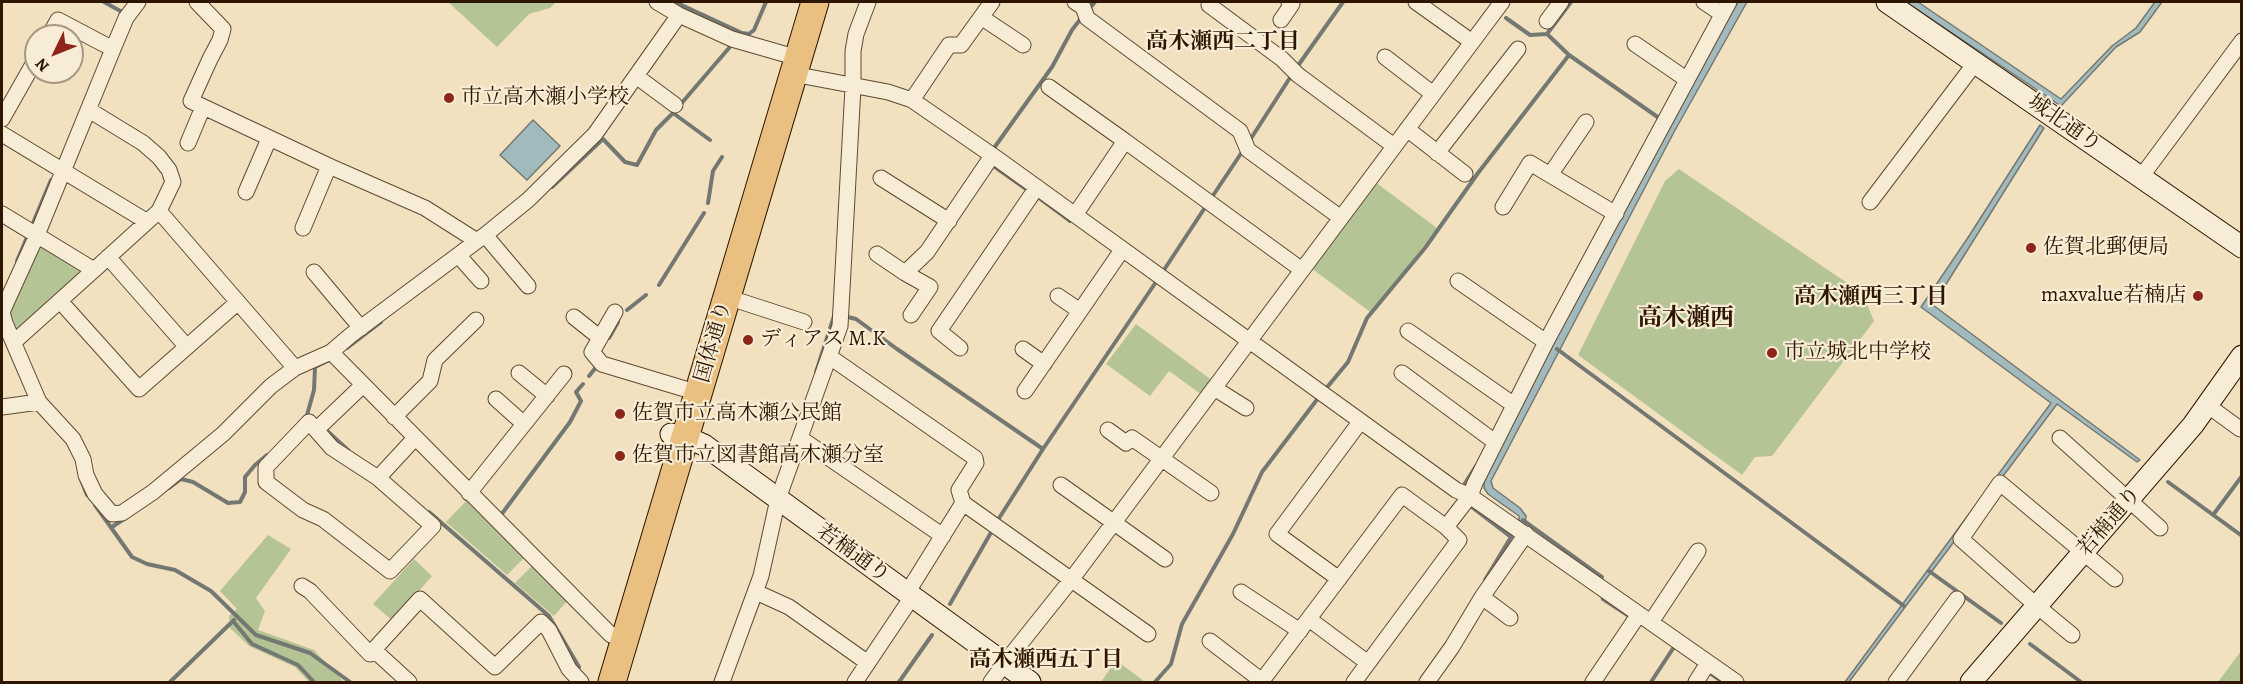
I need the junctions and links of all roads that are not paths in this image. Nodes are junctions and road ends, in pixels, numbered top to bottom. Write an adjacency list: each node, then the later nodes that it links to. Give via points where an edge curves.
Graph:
1 (138, 2): 26 (street)
2 (197, 2): 39 (street, via 224,29 191,101)
3 (657, 2): 17 (street)
4 (799, 2): 29 (highway, 国体通り)
5 (815, 2): 29 (highway, 国体通り)
6 (868, 2): 34 (street, via 856,34)
7 (992, 2): 18 (street)
8 (1289, 2): 19 (street, via 1292,4)
9 (1416, 2): 23 (street)
10 (1502, 2): 23 (street)
11 (1561, 2): 20 (street)
12 (1704, 2): 15 (street)
13 (1887, 2): 30 (street, 城北通り)
14 (1208, 3): 48 (street)
15 (1725, 8): 32 (street)
16 (1082, 9): 65 (street, via 1240,130 1246,146)
17 (679, 15): 29 (street); 31 (street)
18 (981, 17): 25 (street); 37 (street, via 961,45 949,45)
19 (1281, 20)
20 (1547, 21)
21 (84, 34): 26 (street)
22 (2241, 41): 55 (street)
23 (1472, 42): 36 (street)
24 (1635, 44): 32 (street)
25 (1023, 45)
26 (109, 47): 40 (street)
27 (1518, 49): 49 (street)
28 (1385, 57): 36 (street)
29 (791, 62): 34 (street); 84 (highway, 国体通り); 113 (highway, 国体通り)
30 (1976, 62): 55 (street, 城北通り); 59 (street)
31 (636, 76): 38 (street); 70 (street, via 595,134)
32 (1686, 79): 61 (street)
33 (24, 80): 41 (street)
34 (847, 85): 37 (street); 105 (street, via 840,316)
35 (1049, 87): 46 (street)
36 (1433, 94): 43 (street)
37 (912, 100): 50 (street)
38 (675, 105)
39 (203, 107): 45 (street); 47 (street)
40 (89, 110): 52 (street); 62 (street, via 142,143 169,170 173,182)
41 (2, 119)
42 (1586, 122): 54 (street)
43 (1407, 129): 48 (street); 49 (street)
44 (2, 134): 52 (street)
45 (268, 138): 51 (street); 57 (street)
46 (1125, 141): 64 (street); 77 (street)
47 (188, 143)
48 (1394, 146): 65 (street)
49 (1437, 153): 53 (street)
50 (995, 158): 58 (street); 67 (street)
51 (329, 166): 68 (street); 70 (street, via 425,208)
52 (59, 169): 66 (street); 69 (street)
53 (1465, 174)
54 (1550, 174): 60 (street, via 1530,163); 61 (street)
55 (2141, 177): 71 (street, 城北通り)
56 (881, 178): 67 (street)
57 (246, 192)
58 (1034, 192): 64 (street); 101 (street, via 939,331)
59 (1870, 202)
60 (1503, 207)
61 (1611, 210): 99 (street)
62 (159, 211): 66 (street); 86 (street)
63 (2, 214): 69 (street)
64 (1075, 215): 73 (street)
65 (1341, 218): 77 (street)
66 (146, 221): 74 (street)
67 (949, 221): 79 (street, via 927,252)
68 (303, 228)
69 (32, 232): 76 (street); 93 (street, via 2,312)
70 (485, 240): 75 (street); 82 (street)
71 (2241, 247)
72 (877, 254): 79 (street)
73 (1120, 254): 87 (street); 98 (street, via 1160,277)
74 (108, 256): 76 (street); 100 (street)
75 (461, 260): 80 (street); 94 (street)
76 (94, 270): 85 (street)
77 (1302, 270): 98 (street)
78 (314, 272): 94 (street)
79 (905, 273): 89 (street, via 930,287)
80 (481, 281)
81 (1458, 281): 99 (street)
82 (528, 286)
83 (1058, 296): 87 (street)
84 (727, 297): 92 (street); 128 (highway, 国体通り)
85 (60, 301): 97 (street); 100 (street, via 139,390)
86 (237, 302): 100 (street); 107 (street)
87 (1080, 311): 106 (street)
88 (615, 312): 96 (street)
89 (911, 315)
90 (574, 317): 96 (street)
91 (476, 320): 122 (street, via 435,360 430,381)
92 (804, 322)
93 (3, 324): 97 (street)
94 (361, 328): 103 (street)
95 (1408, 331): 118 (street)
96 (599, 337): 113 (street, via 592,352 602,364)
97 (14, 342): 117 (street)
98 (1249, 342): 112 (street); 123 (street)
99 (1546, 342): 118 (street)
100 (187, 347)
101 (960, 348)
102 (1023, 349): 106 (street)
103 (334, 355): 107 (street); 111 (street)
104 (2241, 356): 119 (street, 若楠通り)
105 (830, 357): 130 (street); 141 (street, via 975,458 976,463 959,490)
106 (1044, 364): 114 (street)
107 (295, 368): 117 (street, via 200,454 122,513 112,514 95,494 73,439)
108 (519, 373): 115 (street)
109 (1402, 373): 132 (street)
110 (564, 374): 115 (street)
111 (363, 385): 122 (street); 125 (street)
112 (1214, 388): 121 (street); 133 (street)
113 (685, 389): 128 (highway, 国体通り)
114 (1025, 391)
115 (547, 396): 124 (street)
116 (496, 399): 124 (street)
117 (34, 402): 120 (street)
118 (1514, 405): 132 (street)
119 (2207, 405): 126 (street); 140 (street, 若楠通り)
120 (2, 407)
121 (1246, 408)
122 (394, 417): 129 (street)
123 (1360, 422): 138 (street); 150 (street, via 1277,534)
124 (524, 424): 136 (street)
125 (320, 426): 134 (street, via 332,448); 134 (street, via 309,422 266,467 266,482 390,570 433,526)
126 (2241, 429)
127 (1108, 430): 133 (street, via 1126,443 1132,438)
128 (679, 435): 139 (street, 若楠通り, via 704,445); 165 (highway, 国体通り); 175 (highway, 国体通り)
129 (415, 438): 134 (street); 136 (street)
130 (800, 438): 139 (street); 146 (street)
131 (2060, 438): 140 (street)
132 (1495, 442): 138 (street)
133 (1161, 459): 137 (street); 142 (street)
134 (381, 474)
135 (1061, 485): 142 (street)
136 (469, 493): 165 (street)
137 (1211, 493)
138 (1470, 496): 143 (street); 145 (street)
139 (778, 499): 154 (street); 156 (street, 若楠通り)
140 (2128, 500): 144 (street); 148 (street, 若楠通り)
141 (963, 503): 146 (street); 152 (street)
142 (1114, 523): 149 (street); 152 (street)
143 (1446, 527): 150 (street, via 1402,495); 169 (street, via 1459,540)
144 (2160, 528)
145 (1521, 530): 157 (street); 161 (street)
146 (943, 536): 156 (street)
147 (1698, 551): 161 (street)
148 (2083, 553): 151 (street); 159 (street, 若楠通り); 159 (street, via 2000,483 1961,539)
149 (1165, 559)
150 (1338, 579): 162 (street)
151 (2115, 579)
152 (1071, 580): 163 (street); 170 (street)
153 (302, 586): 167 (street, via 370,654)
154 (756, 592): 168 (street, via 789,607); 176 (street)
155 (1241, 592): 162 (street)
156 (909, 595): 168 (street); 170 (street, 若楠通り)
157 (1482, 597): 160 (street); 182 (street)
158 (1957, 599): 185 (street)
159 (2037, 606): 164 (street); 186 (street, 若楠通り)
160 (1510, 618)
161 (1639, 619): 171 (street); 183 (street)
162 (1304, 625): 169 (street); 180 (street)
163 (1148, 634)
164 (2072, 634)
165 (611, 635): 174 (highway, 国体通り)
166 (1210, 641): 180 (street)
167 (374, 650): 172 (street); 173 (street, via 420,599 495,667 541,622)
168 (868, 663): 177 (street)
169 (1368, 663): 181 (street)
170 (1004, 664): 178 (street); 179 (street, 若楠通り)
171 (1703, 671): 184 (street)
172 (409, 682)
173 (581, 682)
174 (597, 682)
175 (612, 682)
176 (722, 682)
177 (855, 682)
178 (992, 682)
179 (1030, 682)
180 (1262, 682)
181 (1354, 682)
182 (1427, 682)
183 (1593, 682)
184 (1736, 682)
185 (1896, 682)
186 (1971, 682)

